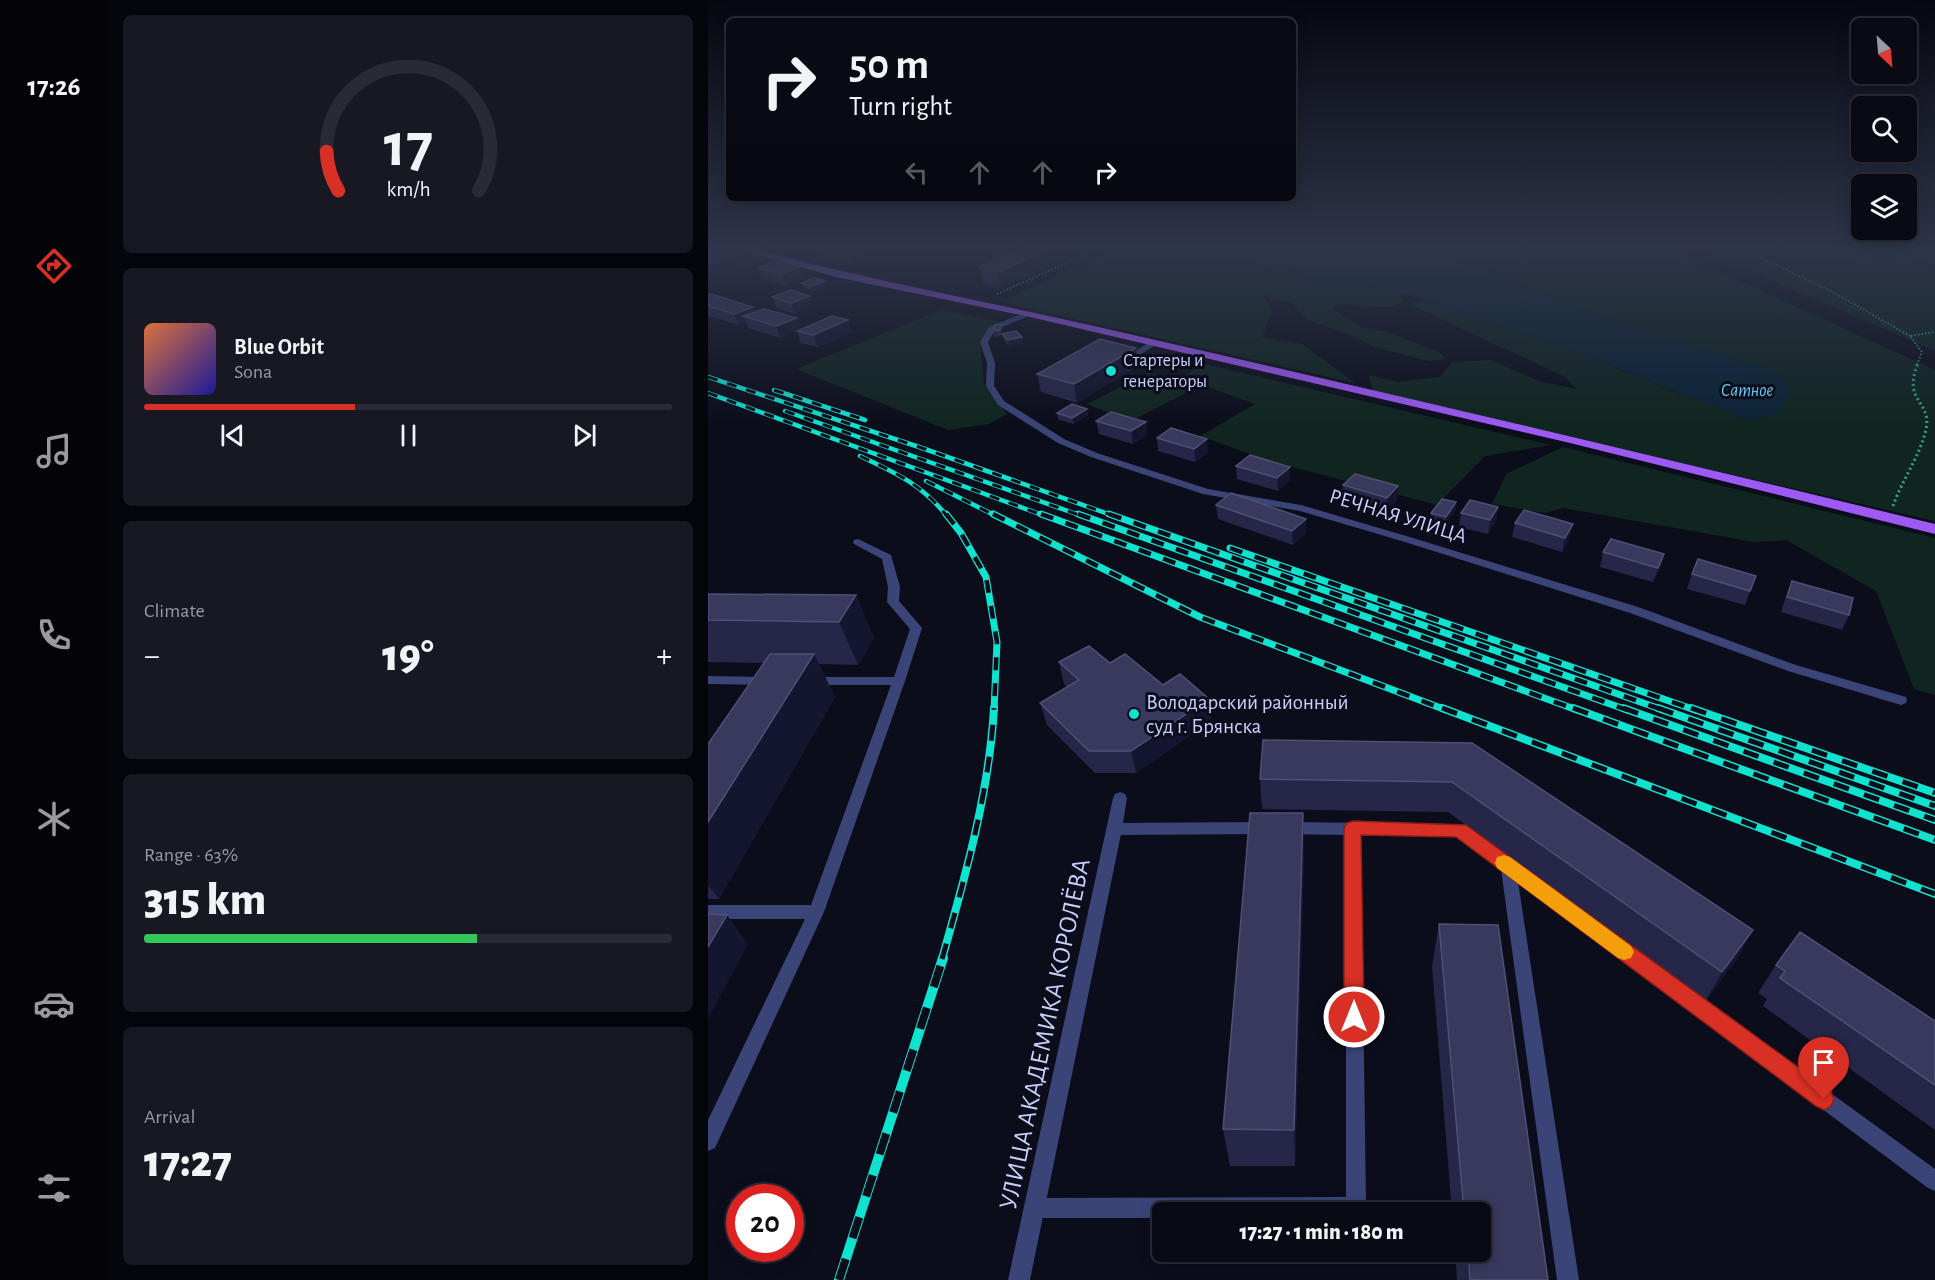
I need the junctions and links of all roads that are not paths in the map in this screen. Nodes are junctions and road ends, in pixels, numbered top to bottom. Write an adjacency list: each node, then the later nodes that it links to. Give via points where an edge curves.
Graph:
1 (995, 307): 2 (main road)
2 (1030, 314): 3 (main road); 11 (street, РЕЧНАЯ УЛИЦА, via 992,329 984,342 991,363 990,386 1001,403 1061,441 1206,492 1301,508 1398,537 1634,610 1792,668)
3 (1153, 344): 4 (street); 5 (main road, via 1570,439)
4 (1130, 357)
5 (1935, 529)
6 (858, 542): 9 (street, via 887,557 894,602 916,628)
7 (708, 680): 10 (street, via 775,681)
8 (798, 681): 9 (street)
9 (899, 681): 17 (street)
10 (763, 699)
11 (1901, 700)
12 (1120, 798): 14 (street, УЛИЦА АКАДЕМИКА КОРОЛЁВА)
13 (1353, 828): 14 (street); 15 (street, via 1460,830); 20 (street, via 1356,1207)
14 (1115, 830): 20 (street, УЛИЦА АКАДЕМИКА КОРОЛЁВА)
15 (1508, 866): 19 (street); 22 (street)
16 (708, 912): 17 (street)
17 (816, 912): 18 (street)
18 (708, 1142)
19 (1935, 1181)
20 (1034, 1208): 21 (street, УЛИЦА АКАДЕМИКА КОРОЛЁВА)
21 (1019, 1280)
22 (1568, 1280)

